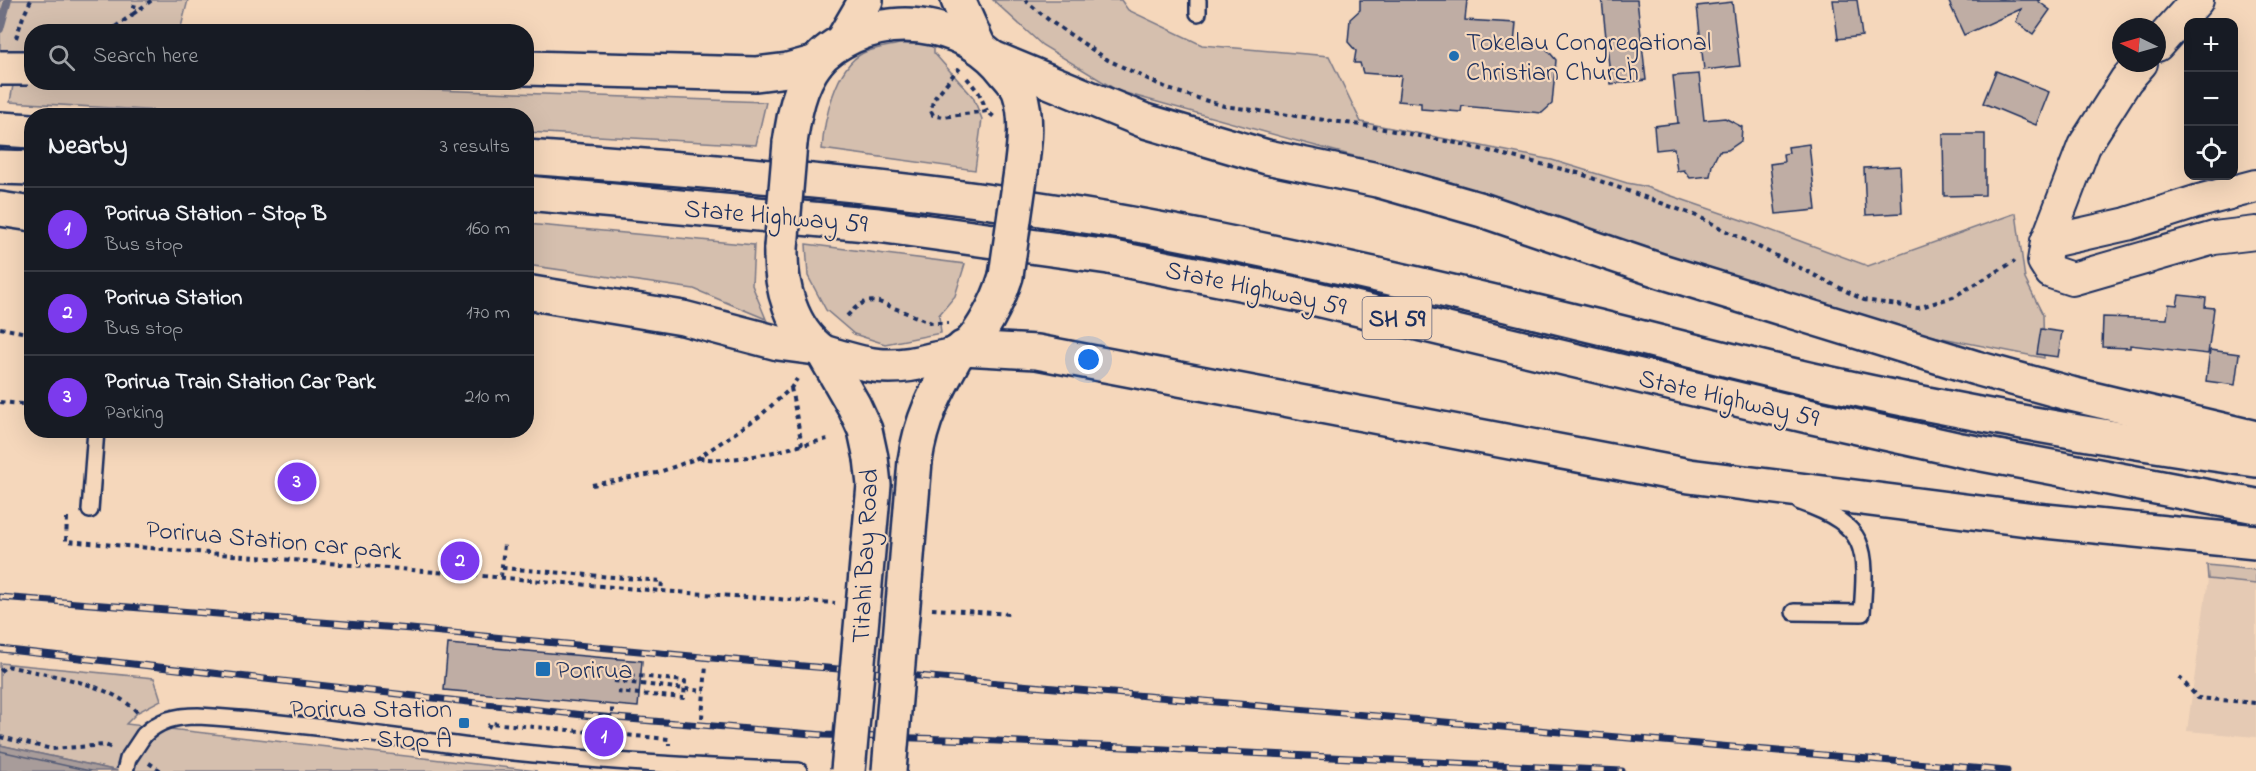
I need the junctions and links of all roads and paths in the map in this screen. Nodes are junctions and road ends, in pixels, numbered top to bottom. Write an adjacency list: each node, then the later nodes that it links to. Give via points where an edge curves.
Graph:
1 (136, 0): 7 (path)
2 (152, 0): 7 (path)
3 (866, 0): 10 (main road)
4 (958, 0): 11 (main road, Titahi Bay Road)
5 (1025, 0): 26 (path, via 1108,60 1171,90 1224,106 1368,126 1578,173 1696,216 1864,300 1918,308 1953,297)
6 (2197, 0): 9 (street)
7 (132, 15): 8 (path)
8 (119, 24)
9 (2166, 35)
10 (842, 41): 11 (main road, via 890,24 916,24 939,29); 12 (main road)
11 (977, 58): 16 (path, via 933,100 930,111 937,117); 31 (main road, Titahi Bay Road, bridge, via 1020,92 1025,130 1006,276 991,314); 38 (main road, via 1145,121 1268,157 1377,180 1482,210 1661,271 1976,368)
12 (817, 62): 13 (main road, via 756,74); 32 (main road, Titahi Bay Road, bridge, via 799,97 790,143 780,269 783,289 801,328)
13 (534, 68)
14 (2133, 72): 26 (street, via 2084,146)
15 (966, 78): 16 (path)
16 (987, 111): 17 (path)
17 (998, 123)
18 (534, 158): 42 (main road, State Highway 59 / SH 59, via 902,189 1061,212 1373,274 1810,379 2166,448)
19 (0, 167): 20 (main road)
20 (24, 168)
21 (2256, 186): 26 (street, via 2127,224)
22 (534, 194): 45 (main road, State Highway 59 / SH 59, via 878,225 1109,257 1300,295 1960,450)
23 (0, 208): 24 (main road)
24 (24, 212)
25 (2256, 233): 26 (street, via 2214,238 2072,279 2051,272 2044,261)
26 (2047, 242)
27 (534, 293): 32 (main road, via 683,318)
28 (847, 316): 31 (path, via 858,305 879,302 940,324)
29 (0, 328): 30 (path)
30 (24, 332)
31 (959, 340): 32 (main road, via 905,367 854,362); 43 (main road); 79 (main road, Titahi Bay Road, bridge, via 918,437)
32 (820, 350): 78 (main road, Titahi Bay Road, bridge, via 865,430 874,485)
33 (797, 378): 34 (path)
34 (791, 388): 40 (path); 41 (path, via 760,416)
35 (0, 402): 36 (path)
36 (24, 404)
37 (95, 438): 46 (lane)
38 (2256, 438)
39 (828, 439): 40 (path)
40 (802, 445): 41 (path, via 717,461)
41 (698, 458): 44 (path, via 657,473)
42 (2256, 460)
43 (1689, 476): 48 (main road, via 2035,520); 55 (lane, via 1789,499 1828,513 1850,529 1862,547 1862,613)
44 (592, 485)
45 (2256, 506)
46 (90, 510)
47 (68, 518): 51 (path, Porirua Station car park, via 66,541)
48 (2256, 542)
49 (504, 544): 50 (path)
50 (502, 568): 51 (path); 52 (path, via 662,582)
51 (501, 577): 52 (path)
52 (661, 591): 53 (path)
53 (836, 603)
54 (928, 609): 56 (path)
55 (1794, 612)
56 (1010, 614)
57 (706, 665): 63 (path)
58 (0, 671): 68 (path, via 7,666 83,684 113,696)
59 (619, 674): 62 (path, via 685,681)
60 (2179, 677): 65 (path, via 2198,698)
61 (614, 681): 62 (path)
62 (685, 689): 63 (path); 64 (path, via 684,698)
63 (704, 691): 69 (path)
64 (617, 692)
65 (2256, 703)
66 (612, 705): 67 (path)
67 (612, 713)
68 (139, 715)
69 (702, 718)
70 (489, 728): 72 (path, via 490,723 615,733 669,739)
71 (0, 737): 73 (path, via 52,749 105,745)
72 (669, 746)
73 (114, 748)
74 (142, 760): 76 (path)
75 (125, 771): 77 (lane, bridge, via 128,759 153,726 181,716 358,731 598,759)
76 (161, 771)
77 (800, 771)
78 (848, 771)
79 (889, 771)

